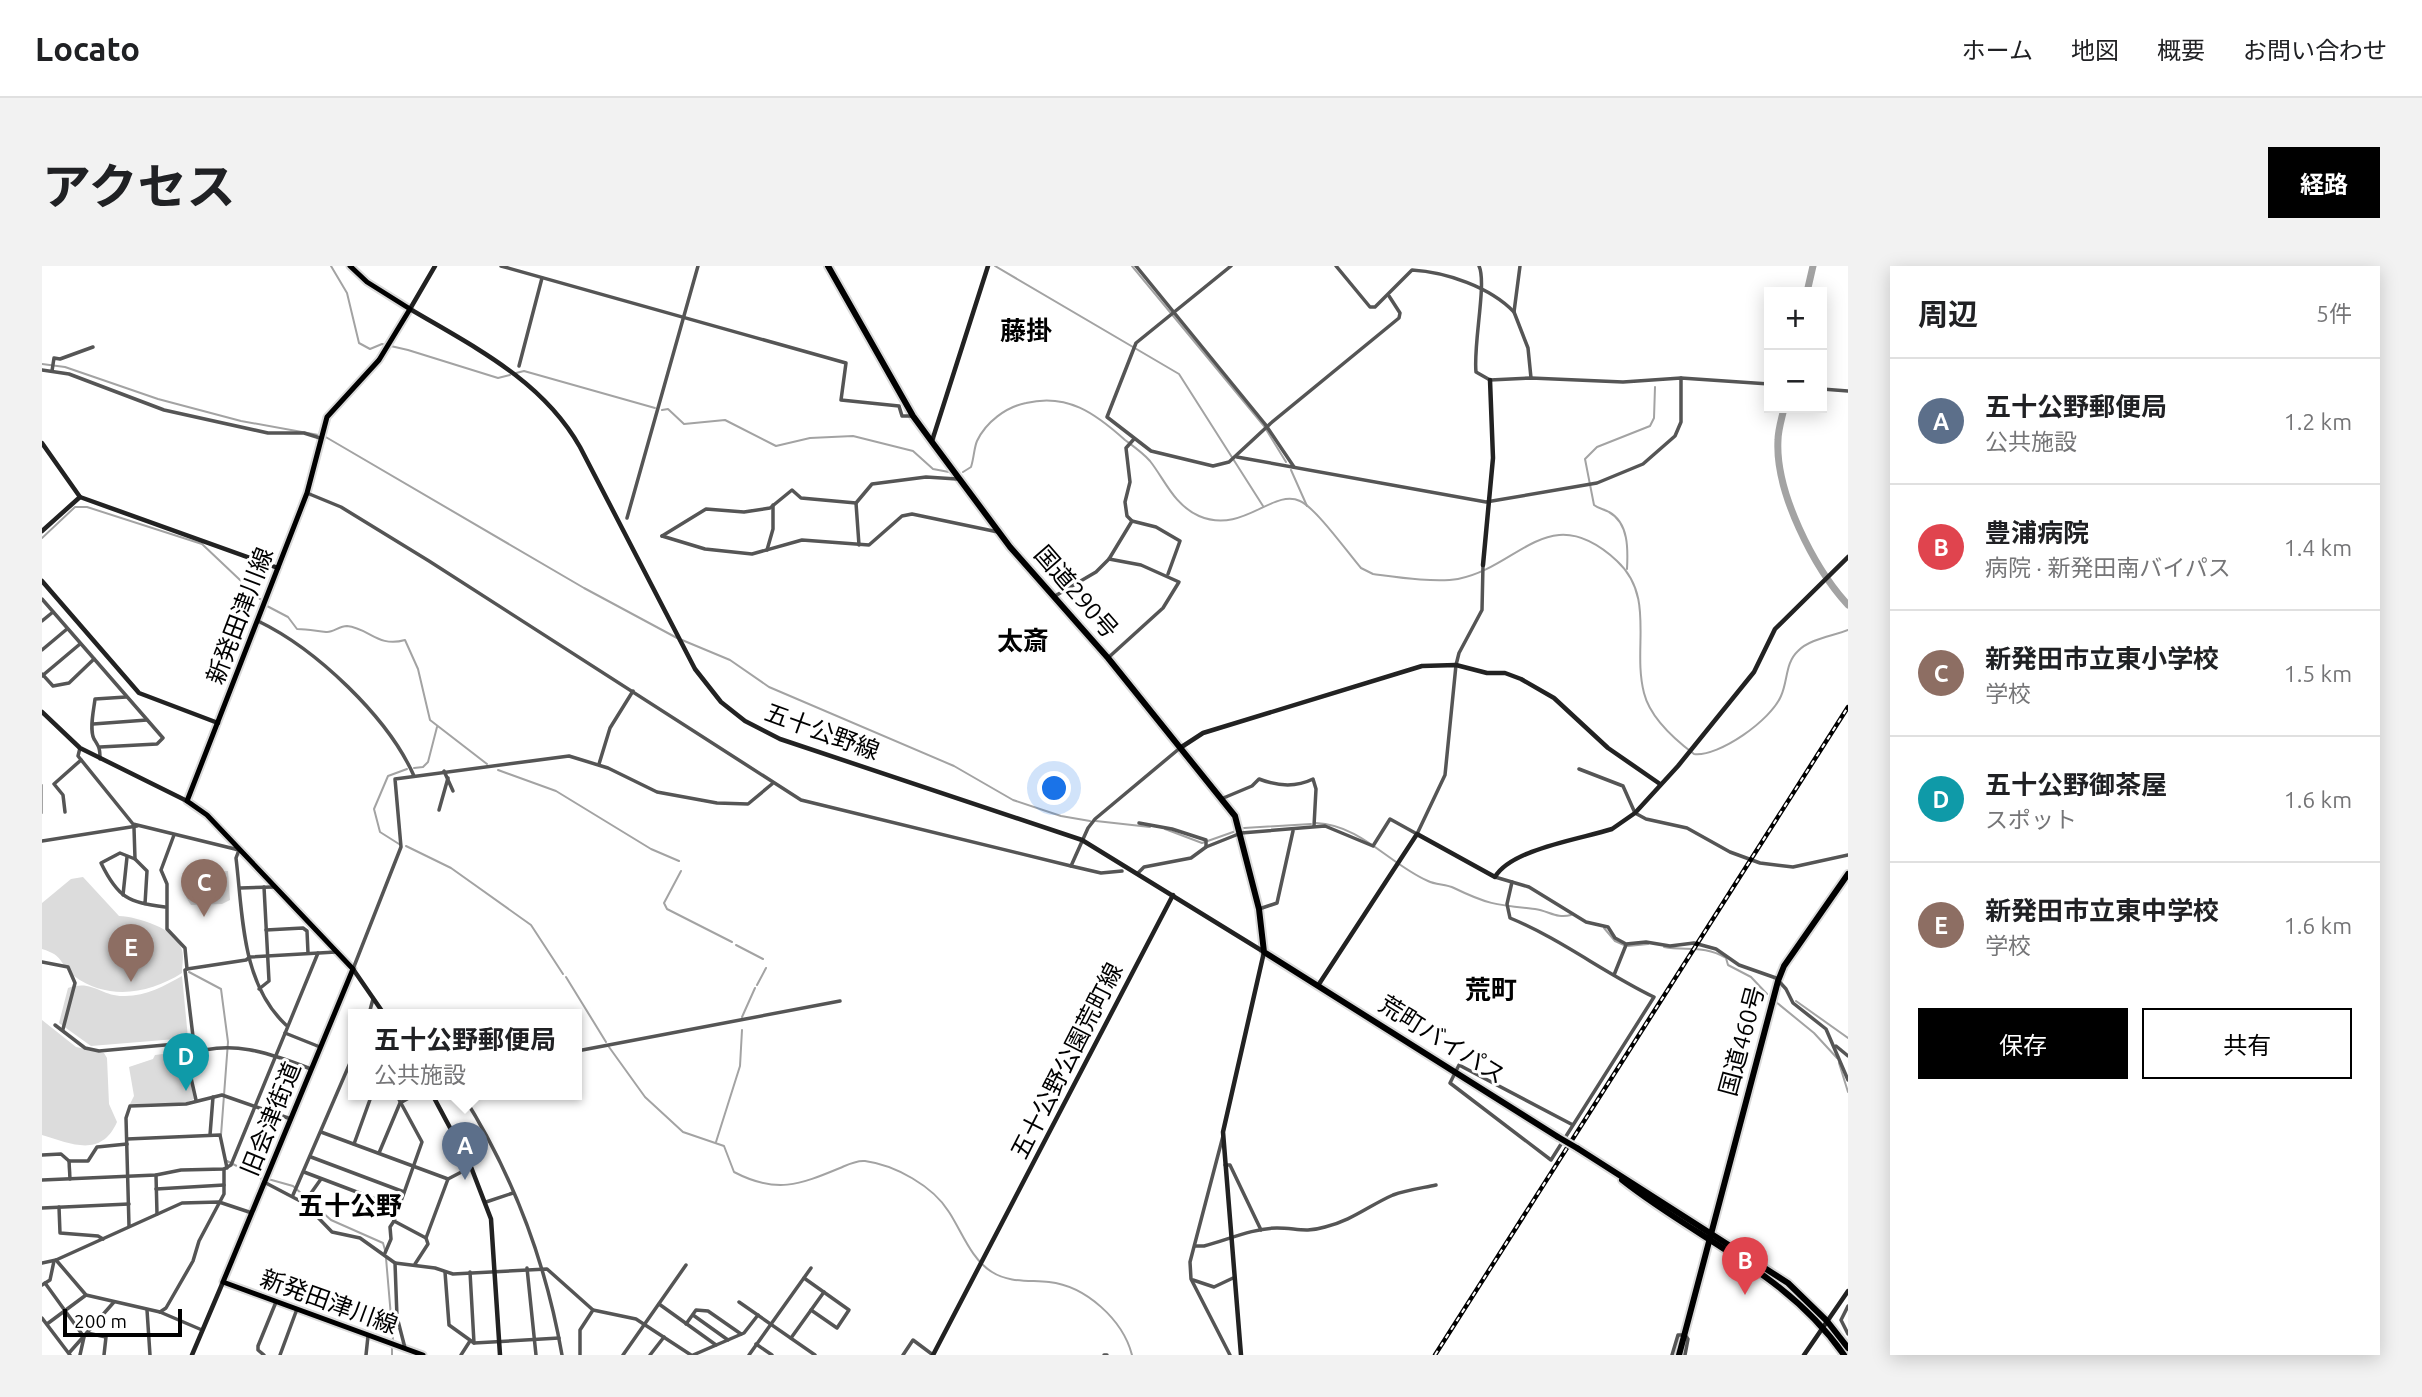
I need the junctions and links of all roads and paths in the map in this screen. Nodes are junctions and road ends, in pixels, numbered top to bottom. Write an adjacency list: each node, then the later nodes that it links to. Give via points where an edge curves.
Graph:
1 (350, 266): 15 (main road)
2 (435, 266): 15 (street)
3 (501, 266): 12 (street)
4 (698, 266): 18 (street)
5 (828, 266): 29 (highway, 国道290号)
6 (988, 266): 33 (street)
7 (1136, 266): 16 (street)
8 (1231, 266): 16 (street)
9 (1336, 266): 14 (street, via 1370,307)
10 (1479, 266): 13 (street)
11 (1520, 266): 17 (street)
12 (542, 278): 18 (street); 20 (street)
13 (1481, 290): 14 (street, via 1412,270); 17 (street); 25 (street, via 1475,362 1476,372)
14 (1389, 296): 30 (street, via 1401,313 1399,318)
15 (410, 309): 31 (main road, 新発田津川線, via 379,360 327,416); 98 (street, 五十公野線, via 505,367 560,416 695,669 730,710 780,739)
16 (1175, 312): 30 (street); 32 (street, via 1136,344 1107,417)
17 (1514, 312): 23 (street, via 1528,348)
18 (684, 318): 29 (street, via 846,363 841,400 898,406 902,416); 43 (street)
19 (93, 347): 22 (street, via 54,358)
20 (519, 366)
21 (42, 370): 22 (street)
22 (52, 370): 31 (street, via 164,410 268,433)
23 (1531, 378): 24 (street, via 1623,382); 25 (street)
24 (1681, 378): 26 (street); 40 (street, via 1682,406 1675,436 1643,464 1597,483)
25 (1490, 380): 40 (street, via 1493,458)
26 (1764, 384)
27 (1827, 389): 28 (street)
28 (1848, 391)
29 (913, 416): 33 (highway, 国道290号)
30 (1267, 427): 35 (street); 36 (street)
31 (320, 438): 38 (main road, 新発田津川線)
32 (1134, 439): 35 (street, via 1151,451 1213,466); 44 (street, via 1126,448 1130,482 1125,502)
33 (932, 442): 37 (highway, 国道290号)
34 (42, 443): 39 (street)
35 (1237, 457): 36 (street)
36 (1294, 467): 40 (street)
37 (960, 479): 41 (street, via 926,477 872,485); 46 (highway, 国道290号)
38 (307, 493): 52 (main road, 新発田津川線); 67 (street, via 341,507)
39 (79, 498): 45 (street); 52 (street)
40 (1486, 502): 51 (street)
41 (856, 503): 42 (street, via 801,498 792,490); 47 (street)
42 (773, 505): 48 (street); 48 (street, via 744,512 706,509 662,536 705,549 752,554)
43 (627, 518)
44 (1132, 522): 50 (street); 53 (street, via 1156,527 1180,541)
45 (42, 531)
46 (1000, 533): 47 (street, via 912,514 902,516 869,545); 55 (highway, 国道290号)
47 (859, 545): 48 (street, via 802,540)
48 (768, 550)
49 (1848, 557): 84 (street, via 1775,629 1754,672)
50 (1109, 559): 53 (street); 55 (street)
51 (1483, 565): 65 (street, via 1482,610)
52 (278, 568): 59 (main road, 新発田津川線)
53 (1168, 574): 63 (street, via 1179,582 1166,604)
54 (42, 581): 71 (street, via 139,693)
55 (1054, 597): 63 (highway, 国道290号)
56 (42, 599): 57 (street)
57 (53, 612): 58 (street); 60 (street)
58 (42, 621)
59 (258, 621): 71 (main road, 新発田津川線); 81 (street, via 326,668 356,697 397,744)
60 (67, 629): 61 (street); 62 (street)
61 (80, 644): 64 (street); 66 (street)
62 (42, 650)
63 (1108, 658): 75 (highway, 国道290号)
64 (94, 659): 66 (street, via 69,683 53,686); 68 (street)
65 (1456, 665): 75 (street, via 1422,666 1397,673 1203,733); 84 (street, via 1504,673 1554,698 1608,748); 96 (street, via 1444,775)
66 (42, 675)
67 (633, 691): 78 (street, via 610,728); 83 (street)
68 (126, 697): 70 (street); 72 (street, via 95,699)
69 (42, 712): 74 (street)
70 (147, 720): 72 (street); 73 (street, via 163,738 157,744)
71 (218, 723): 87 (main road, 新発田津川線)
72 (93, 724): 73 (street)
73 (100, 747): 76 (street)
74 (80, 748): 76 (street); 77 (street)
75 (1180, 748): 86 (highway, 国道290号); 98 (street, via 1095,819)
76 (100, 759): 87 (street)
77 (81, 760): 89 (street, via 54,784 63,795); 93 (street)
78 (598, 764): 80 (street, via 569,757); 83 (street, via 657,792 717,803 748,804)
79 (1579, 769): 90 (street, via 1623,786)
80 (444, 771): 81 (street); 82 (street)
81 (414, 776): 131 (street, via 395,779 403,842)
82 (448, 778): 85 (street); 88 (street)
83 (772, 784): 105 (street, via 814,805)
84 (1660, 784): 90 (street)
85 (453, 791)
86 (1222, 799): 92 (street, via 1259,779 1277,786 1313,779 1317,789); 95 (highway, 国道290号)
87 (187, 801): 101 (main road, via 207,815)
88 (439, 810)
89 (65, 812)
90 (1635, 813): 102 (street, via 1687,828 1730,852 1780,868); 109 (street, via 1612,829 1514,859)
91 (1139, 823): 100 (street, via 1206,840)
92 (1314, 826): 94 (street); 96 (street, via 1337,830 1373,846 1390,819)
93 (135, 827): 97 (street); 99 (street); 104 (street)
94 (1293, 831): 95 (street); 118 (street, via 1277,903)
95 (1241, 832): 100 (street); 118 (highway, 国道290号)
96 (1417, 834): 109 (street); 134 (street)
97 (174, 835): 101 (street); 117 (street, via 161,870 167,884)
98 (1082, 840): 105 (street); 107 (street, 五十公野線)
99 (42, 841)
100 (1206, 847): 107 (street, via 1191,858 1143,867)
101 (239, 850): 112 (main road); 113 (street)
102 (1848, 855)
103 (127, 857): 104 (street); 115 (street); 115 (street, via 120,853 102,863)
104 (135, 859): 116 (street, via 147,871)
105 (1071, 866): 106 (street, via 1101,873)
106 (1122, 871)
107 (1138, 873): 114 (street, 五十公野線)
108 (1848, 874): 133 (highway, 国道460号)
109 (1495, 877): 110 (street)
110 (1513, 882): 122 (street, via 1586,922 1608,927); 132 (street, via 1507,904 1510,918 1551,936)
111 (264, 887): 112 (street); 113 (street); 121 (street)
112 (274, 887): 119 (main road)
113 (240, 888): 128 (street)
114 (1173, 895): 124 (street, 五十公野線); 288 (street, 五十公野公園荒町線)
115 (123, 897): 116 (street)
116 (145, 904): 117 (street)
117 (166, 907): 130 (street, via 167,929 185,948)
118 (1259, 909): 124 (highway, 国道290号)
119 (312, 927): 120 (street); 123 (main road)
120 (303, 928): 121 (street); 125 (street, via 307,930)
121 (266, 930): 127 (street)
122 (1626, 944): 132 (street); 133 (street, via 1695,943 1716,948 1739,965)
123 (336, 952): 126 (street); 131 (main road)
124 (1264, 952): 134 (highway, 荒町バイパス); 167 (street)
125 (308, 953): 126 (street); 127 (street)
126 (318, 953): 141 (street)
127 (267, 955): 128 (street); 135 (street, via 269,981)
128 (250, 957): 130 (street); 135 (street)
129 (42, 962): 142 (street, via 68,967 73,975)
130 (187, 970): 147 (street)
131 (353, 970): 136 (street); 145 (main road, 旧会津街道)
132 (1614, 975): 164 (street, via 1654,997)
133 (1777, 981): 144 (street, via 1793,1003 1820,1022); 206 (highway, 国道460号)
134 (1319, 984): 152 (highway, 荒町バイパス)
135 (259, 989): 141 (street)
136 (373, 999): 138 (street); 139 (street)
137 (840, 1001): 146 (street)
138 (370, 1009)
139 (380, 1009)
140 (55, 1025): 142 (street)
141 (286, 1025): 143 (street)
142 (63, 1030): 147 (street, via 86,1048 99,1051 187,1043)
143 (285, 1033): 145 (street); 148 (street)
144 (1835, 1044): 149 (street); 153 (street)
145 (320, 1047): 151 (main road, 旧会津街道)
146 (582, 1050)
147 (195, 1052): 148 (street, via 233,1046); 155 (street, via 186,1056)
148 (277, 1056): 151 (street); 162 (street)
149 (1848, 1056)
150 (348, 1068): 165 (street)
151 (311, 1069): 163 (main road, 旧会津街道)
152 (1455, 1071): 164 (street, via 1459,1065); 164 (street, via 1450,1083 1550,1160); 206 (highway, 荒町バイパス, bridge)
153 (1848, 1080)
154 (213, 1097): 155 (street); 162 (street, via 222,1095); 166 (street)
155 (196, 1100): 168 (street, via 130,1106 125,1118)
156 (370, 1100): 169 (street)
157 (399, 1100): 161 (street)
158 (405, 1100): 161 (street)
159 (435, 1100): 176 (street)
160 (465, 1100): 190 (street)
161 (400, 1103): 170 (street); 175 (street, via 422,1142)
162 (256, 1105): 163 (street); 177 (street, via 231,1165)
163 (290, 1119): 185 (main road, 旧会津街道)
164 (1573, 1125)
165 (321, 1132): 169 (street); 172 (street)
166 (210, 1135): 168 (street); 177 (street, via 220,1135)
167 (1223, 1135): 174 (street); 208 (street)
168 (127, 1141): 173 (street, via 97,1147 88,1161); 180 (street)
169 (354, 1144): 170 (street)
170 (379, 1153): 175 (street)
171 (42, 1155): 173 (street, via 61,1154)
172 (311, 1157): 178 (street); 189 (street)
173 (69, 1161): 181 (street)
174 (1226, 1165): 203 (street, via 1230,1165); 205 (street)
175 (414, 1166): 184 (street); 189 (street)
176 (471, 1167): 184 (street); 193 (street)
177 (225, 1168): 179 (street); 186 (street)
178 (304, 1172): 182 (street); 191 (street)
179 (156, 1175): 180 (street); 188 (street)
180 (129, 1176): 181 (street); 195 (street)
181 (70, 1179): 183 (street)
182 (321, 1179): 194 (street); 198 (street)
183 (42, 1180)
184 (448, 1180): 204 (street)
185 (264, 1182): 191 (street); 199 (main road, 旧会津街道)
186 (224, 1185): 188 (street); 192 (street)
187 (1436, 1185): 203 (street, via 1397,1193 1363,1214 1323,1228)
188 (156, 1189): 200 (street)
189 (404, 1192): 198 (street)
190 (513, 1193): 193 (street); 215 (street)
191 (293, 1195): 194 (street)
192 (219, 1202): 199 (street); 200 (street, via 182,1203); 239 (street, via 193,1261)
193 (486, 1202): 218 (street)
194 (304, 1203): 209 (street, via 332,1232 360,1238)
195 (129, 1204): 196 (street); 202 (street)
196 (60, 1207): 197 (street); 207 (street, via 60,1233)
197 (42, 1208)
198 (399, 1208): 201 (street)
199 (252, 1213): 224 (main road, 旧会津街道)
200 (157, 1214): 202 (street)
201 (394, 1222): 204 (street); 209 (street)
202 (129, 1226): 207 (street)
203 (1261, 1230): 205 (street)
204 (426, 1238): 213 (street, via 428,1244)
205 (1232, 1238): 208 (street); 223 (street)
206 (1712, 1238): 247 (highway, 荒町バイパス, via 1783,1287); 253 (highway)
207 (103, 1240): 210 (street)
208 (1195, 1246): 222 (street)
209 (385, 1253): 212 (street)
210 (55, 1260): 211 (street); 225 (street, via 50,1280); 228 (street)
211 (42, 1263)
212 (395, 1263): 213 (street); 264 (street, via 397,1317)
213 (415, 1264): 219 (street)
214 (686, 1265): 232 (street)
215 (542, 1267): 216 (street); 237 (street, via 551,1270); 255 (street)
216 (527, 1268): 218 (street); 257 (street)
217 (811, 1268): 221 (street)
218 (496, 1270): 220 (street); 258 (street)
219 (446, 1272): 220 (street); 260 (street, via 449,1325)
220 (470, 1272): 260 (street)
221 (804, 1278): 227 (street); 246 (street)
222 (1191, 1279): 223 (street, via 1214,1287); 289 (street)
223 (1233, 1279): 290 (street)
224 (223, 1282): 230 (main road, 新発田津川線); 248 (street)
225 (44, 1284): 235 (street)
226 (1848, 1291): 247 (street)
227 (824, 1292): 238 (street); 238 (street, via 849,1310 837,1328)
228 (86, 1295): 229 (street); 235 (street)
229 (114, 1302): 236 (street); 251 (street)
230 (276, 1302): 234 (main road, 新発田津川線); 272 (street, via 258,1346)
231 (739, 1302): 241 (street)
232 (659, 1304): 244 (street); 245 (street)
233 (1848, 1306): 250 (street, via 1841,1320)
234 (297, 1309): 252 (main road, 新発田津川線); 273 (street)
235 (66, 1310): 243 (street); 251 (street)
236 (147, 1310): 239 (street); 270 (street)
237 (593, 1310): 244 (street); 280 (street, via 580,1330)
238 (811, 1310): 256 (street)
239 (160, 1312): 248 (street)
240 (693, 1314): 245 (street); 249 (street, via 708,1311); 259 (street)
241 (758, 1315): 246 (street); 249 (street)
242 (42, 1318): 243 (street)
243 (47, 1324): 267 (street)
244 (645, 1324): 254 (street); 281 (street)
245 (686, 1324): 262 (street)
246 (770, 1324): 256 (street); 261 (street)
247 (1825, 1324): 263 (highway); 292 (street); 293 (highway)
248 (202, 1330): 265 (street)
249 (741, 1334): 259 (street)
250 (1848, 1334)
251 (85, 1335): 267 (street); 268 (street); 269 (street, via 106,1337)
252 (368, 1335): 264 (main road, 新発田津川線); 274 (street)
253 (1685, 1335): 266 (highway); 291 (street, via 1678,1335)
254 (664, 1336): 282 (street); 283 (street)
255 (559, 1338): 257 (street); 279 (street)
256 (791, 1338): 286 (street)
257 (535, 1339): 258 (street); 278 (street)
258 (499, 1340): 260 (street); 277 (street)
259 (728, 1340): 262 (street)
260 (472, 1342): 276 (street)
261 (756, 1344): 284 (street); 285 (street)
262 (716, 1345): 283 (street)
263 (1848, 1348)
264 (405, 1349): 275 (main road, 新発田津川線)
265 (193, 1353): 271 (street)
266 (1682, 1353)
267 (69, 1354)
268 (80, 1355)
269 (104, 1355)
270 (150, 1355)
271 (202, 1355)
272 (264, 1355)
273 (280, 1355)
274 (366, 1355)
275 (423, 1355)
276 (461, 1355)
277 (500, 1355)
278 (536, 1355)
279 (562, 1355)
280 (580, 1355)
281 (622, 1355)
282 (650, 1355)
283 (692, 1355)
284 (749, 1355)
285 (772, 1355)
286 (815, 1355)
287 (903, 1355): 288 (street, via 913,1340)
288 (933, 1355)
289 (1230, 1355)
290 (1241, 1355)
291 (1672, 1355)
292 (1804, 1355)
293 (1844, 1355)

